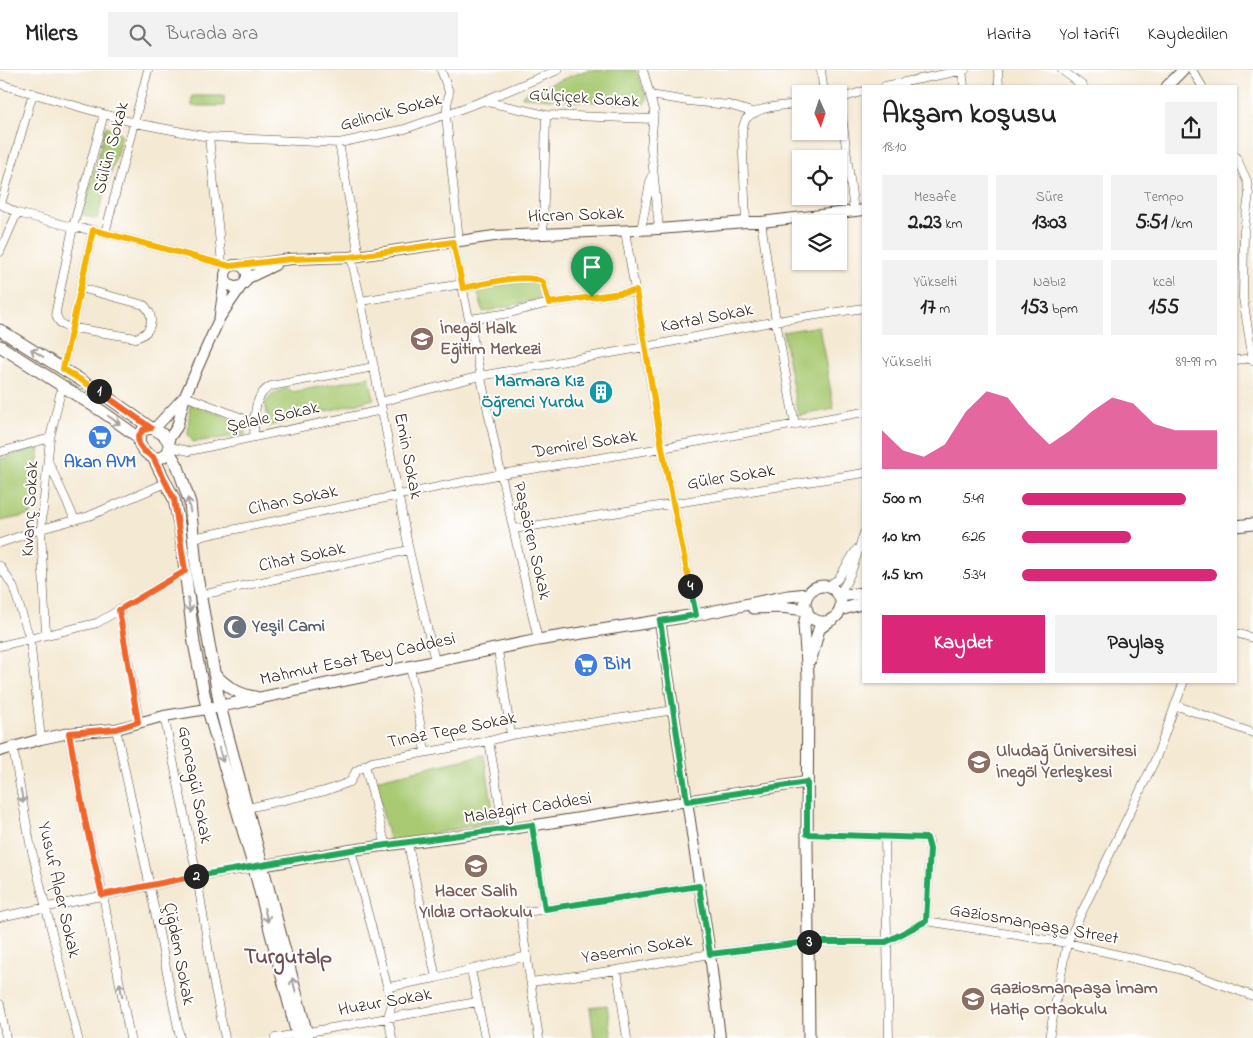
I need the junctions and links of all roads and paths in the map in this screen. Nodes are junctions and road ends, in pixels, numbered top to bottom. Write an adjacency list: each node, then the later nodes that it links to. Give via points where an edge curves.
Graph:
1 (148, 70): 29 (street, Sülün Sokak)
2 (441, 70): 26 (street, Paşaören Sokak, via 449,92)
3 (558, 70): 22 (street, Gelincik Sokak)
4 (643, 70): 20 (street)
5 (821, 70): 11 (street)
6 (963, 70): 12 (street); 13 (street)
7 (998, 70): 14 (street)
8 (1062, 70): 15 (street)
9 (1185, 70): 16 (street); 17 (street)
10 (0, 84): 19 (street, Gelincik Sokak)
11 (823, 85)
12 (890, 85)
13 (964, 85)
14 (999, 85)
15 (1082, 85)
16 (1168, 85)
17 (1201, 85)
18 (862, 92): 21 (street)
19 (32, 93): 25 (street, Gelincik Sokak); 35 (street)
20 (650, 95): 24 (street, Gülçiçek Sokak, via 729,105); 28 (street)
21 (848, 96)
22 (483, 101): 26 (street, Gelincik Sokak); 27 (street, Gülçiçek Sokak)
23 (792, 105): 24 (street)
24 (755, 113): 39 (street, via 746,120 742,131)
25 (104, 114): 29 (street, Gelincik Sokak); 41 (street)
26 (446, 115): 32 (street, Gelincik Sokak, via 405,129); 48 (street, Paşaören Sokak)
27 (546, 115): 28 (street, Gülçiçek Sokak); 47 (street)
28 (653, 119): 34 (street)
29 (135, 123): 30 (street, Gelincik Sokak); 46 (street, Sülün Sokak)
30 (209, 137): 32 (street, Gelincik Sokak); 52 (street)
31 (846, 140): 37 (street)
32 (340, 143): 50 (street, Emin Sokak)
33 (1237, 159): 36 (street, via 1247,181)
34 (653, 168): 42 (street); 44 (street)
35 (0, 204): 38 (street)
36 (1250, 207): 59 (street, via 1244,231)
37 (859, 210): 40 (street, Hicran Sokak)
38 (17, 213): 41 (street); 49 (street)
39 (746, 222): 40 (street, Hicran Sokak); 42 (street, Hicran Sokak)
40 (761, 222): 66 (street)
41 (73, 227): 43 (street); 67 (street, via 56,314 61,324)
42 (659, 229): 44 (street, Hicran Sokak)
43 (93, 230): 46 (street); 57 (street)
44 (641, 230): 45 (street, Hicran Sokak)
45 (625, 231): 47 (street, Hicran Sokak); 58 (street)
46 (105, 233): 52 (street)
47 (543, 234): 48 (street, Hicran Sokak)
48 (456, 241): 50 (street, Hicran Sokak); 56 (street, Paşaören Sokak)
49 (0, 252)
50 (355, 257): 51 (street, Hicran Sokak); 60 (street, Emin Sokak)
51 (290, 259): 53 (street); 55 (street, via 264,269)
52 (226, 265): 53 (street); 54 (street)
53 (241, 266): 55 (street, via 246,272)
54 (225, 279): 55 (street, via 232,286); 64 (street)
55 (244, 282): 64 (street)
56 (462, 286): 60 (street); 61 (street, via 537,278 543,282); 65 (street, Paşaören Sokak)
57 (81, 288): 67 (street); 67 (street, via 144,306 150,314 151,324 147,332 136,338)
58 (636, 291): 61 (street); 70 (street)
59 (1239, 298): 63 (street)
60 (361, 301): 73 (street, Emin Sokak)
61 (549, 303): 65 (street)
62 (862, 308): 66 (street, Kartal Sokak)
63 (1249, 314): 71 (street)
64 (220, 318): 77 (street)
65 (469, 319): 75 (street, Paşaören Sokak)
66 (776, 321): 70 (street, Kartal Sokak); 81 (street)
67 (72, 328): 74 (street)
68 (0, 330): 74 (main road, one-way to 68)
69 (0, 346): 76 (main road)
70 (645, 347): 75 (street, Kartal Sokak); 87 (street)
71 (1253, 359): 72 (street)
72 (1237, 360)
73 (374, 367): 78 (street, Emin Sokak); 80 (street, via 262,390 257,401)
74 (63, 369): 82 (main road)
75 (480, 376): 78 (street, Kartal Sokak); 92 (street, Paşaören Sokak)
76 (62, 386): 83 (main road, one-way to 83); 85 (street, Kıvanç Sokak)
77 (185, 396): 80 (street); 82 (street); 86 (street)
78 (381, 406): 84 (street, Şelale Sokak); 94 (street, Emin Sokak)
79 (862, 412): 81 (street, Demirel Sokak)
80 (255, 423): 84 (street)
81 (795, 425): 87 (street, Demirel Sokak)
82 (152, 429): 83 (main road, via 143,430); 86 (main road, via 161,432)
83 (138, 437): 89 (main road, via 144,451)
84 (254, 437): 86 (street, Şelale Sokak, via 189,451)
85 (50, 438): 88 (street); 90 (street, Kıvanç Sokak)
86 (169, 446): 89 (main road, via 164,457); 101 (main road, one-way to 86, via 190,503)
87 (662, 448): 92 (street, Demirel Sokak); 95 (street)
88 (0, 452)
89 (153, 457): 93 (main road)
90 (48, 461): 96 (street); 99 (street, Kıvanç Sokak)
91 (862, 472): 95 (street, Güler Sokak)
92 (501, 474): 94 (street, Demirel Sokak); 100 (street, Paşaören Sokak)
93 (166, 483): 96 (street); 108 (main road, via 174,499)
94 (399, 494): 101 (street, Cihan Sokak); 105 (street, Emin Sokak)
95 (674, 503): 100 (street, Güler Sokak); 119 (street)
96 (75, 520): 99 (street)
97 (1253, 524): 98 (main road)
98 (1237, 526)
99 (41, 529): 103 (street); 122 (street, Kıvanç Sokak)
100 (514, 529): 125 (street, Paşaören Sokak)
101 (193, 538): 112 (main road)
102 (862, 539): 104 (street)
103 (0, 543)
104 (859, 548): 106 (street); 109 (street, via 838,579); 113 (street)
105 (409, 550): 112 (street, Cihat Sokak); 128 (street, Emin Sokak)
106 (862, 555)
107 (0, 566): 124 (street, via 12,586)
108 (185, 571): 116 (street); 136 (main road, one-way to 136)
109 (828, 586): 111 (main road, via 816,587); 113 (main road)
110 (862, 593): 113 (main road)
111 (808, 594): 115 (main road); 117 (main road)
112 (201, 595): 130 (main road)
113 (839, 596): 118 (main road, via 841,605)
114 (862, 604): 118 (main road)
115 (724, 609): 117 (main road, via 780,607); 119 (main road, Mahmut Esat Bey Caddesi)
116 (119, 610): 122 (street, via 97,623); 139 (street)
117 (807, 611): 118 (main road, via 821,621); 131 (main road, via 804,626)
118 (836, 614): 131 (main road, via 820,629)
119 (696, 615): 120 (main road, Mahmut Esat Bey Caddesi)
120 (660, 621): 125 (main road, Mahmut Esat Bey Caddesi); 137 (street)
121 (1237, 633): 123 (street)
122 (46, 635): 124 (street)
123 (1253, 638)
124 (30, 639): 126 (street); 144 (street)
125 (538, 640): 127 (main road, Mahmut Esat Bey Caddesi)
126 (0, 646)
127 (498, 650): 128 (main road, Mahmut Esat Bey Caddesi); 143 (street)
128 (435, 661): 129 (main road, Mahmut Esat Bey Caddesi)
129 (410, 666): 133 (main road, Mahmut Esat Bey Caddesi); 148 (street)
130 (214, 674): 133 (main road, via 242,695); 135 (main road)
131 (808, 675): 150 (main road)
132 (1183, 683): 134 (street)
133 (260, 698): 135 (main road, Mahmut Esat Bey Caddesi)
134 (1175, 705): 142 (street); 171 (street, via 1156,758)
135 (220, 706): 136 (main road, Mahmut Esat Bey Caddesi); 152 (main road)
136 (207, 709): 138 (street, Mahmut Esat Bey Caddesi); 152 (main road, one-way to 152)
137 (674, 710): 143 (street, Tınaz Tepe Sokak); 151 (street)
138 (164, 716): 139 (street, Mahmut Esat Bey Caddesi); 161 (street, Goncagül Sokak)
139 (138, 722): 140 (street, Mahmut Esat Bey Caddesi)
140 (116, 729): 141 (street, Mahmut Esat Bey Caddesi); 162 (street, Çiğdem Sokak)
141 (69, 733): 144 (street, Mahmut Esat Bey Caddesi); 164 (street)
142 (1253, 733)
143 (511, 735): 145 (street, Tınaz Tepe Sokak)
144 (42, 739): 146 (street, Mahmut Esat Bey Caddesi)
145 (489, 741): 148 (street, Tınaz Tepe Sokak); 154 (street)
146 (13, 748): 147 (street, Mahmut Esat Bey Caddesi); 165 (street, Yusuf Alper Sokak, one-way to 165)
147 (0, 750)
148 (425, 751): 149 (street, Tınaz Tepe Sokak)
149 (364, 765): 152 (street, via 350,782); 158 (street)
150 (807, 782): 151 (street, Malazgirt Caddesi); 155 (main road)
151 (687, 801): 153 (street, Malazgirt Caddesi); 163 (street)
152 (242, 810): 160 (main road)
153 (532, 825): 154 (street, Malazgirt Caddesi); 166 (street)
154 (504, 830): 157 (street, Malazgirt Caddesi)
155 (807, 834): 156 (street); 169 (main road)
156 (885, 837): 168 (street, via 927,838 929,842); 170 (street)
157 (408, 844): 158 (street, Malazgirt Caddesi); 176 (street)
158 (386, 846): 159 (street, Malazgirt Caddesi)
159 (351, 850): 160 (street, Malazgirt Caddesi); 178 (street)
160 (259, 867): 161 (street); 183 (main road)
161 (197, 876): 162 (street); 188 (street, Goncagül Sokak)
162 (150, 886): 164 (street); 187 (street, Çiğdem Sokak)
163 (699, 886): 166 (street); 172 (street)
164 (102, 895): 165 (street); 186 (street, one-way to 164)
165 (44, 908): 167 (street); 185 (street, Yusuf Alper Sokak)
166 (545, 909): 173 (street, via 520,913)
167 (0, 917)
168 (926, 921): 170 (street, Gaziosmanpaşa Street); 171 (street, Gaziosmanpaşa Street)
169 (808, 942): 170 (street, Gaziosmanpaşa Street); 172 (street, Yasemin Sokak); 195 (main road)
170 (886, 942): 196 (street)
171 (1067, 943): 179 (street, Gaziosmanpaşa Street, via 1179,968); 197 (street)
172 (710, 954): 175 (street, Yasemin Sokak); 194 (street)
173 (528, 956): 174 (street); 177 (street)
174 (471, 970): 176 (street); 180 (street)
175 (617, 970): 177 (street, Yasemin Sokak); 193 (street)
176 (436, 978): 178 (street)
177 (531, 982): 192 (street)
178 (389, 987): 182 (street, via 392,1004)
179 (1253, 996)
180 (478, 1002): 182 (street, Huzur Sokak); 191 (street)
181 (0, 1004): 184 (street)
182 (388, 1017): 183 (street, Huzur Sokak); 190 (street)
183 (302, 1036): 189 (street, Huzur Sokak)
184 (6, 1038)
185 (78, 1038)
186 (130, 1038)
187 (180, 1038)
188 (225, 1038)
189 (275, 1038)
190 (392, 1038)
191 (484, 1038)
192 (539, 1038)
193 (627, 1038)
194 (720, 1038)
195 (809, 1038)
196 (889, 1038)
197 (1049, 1038)

